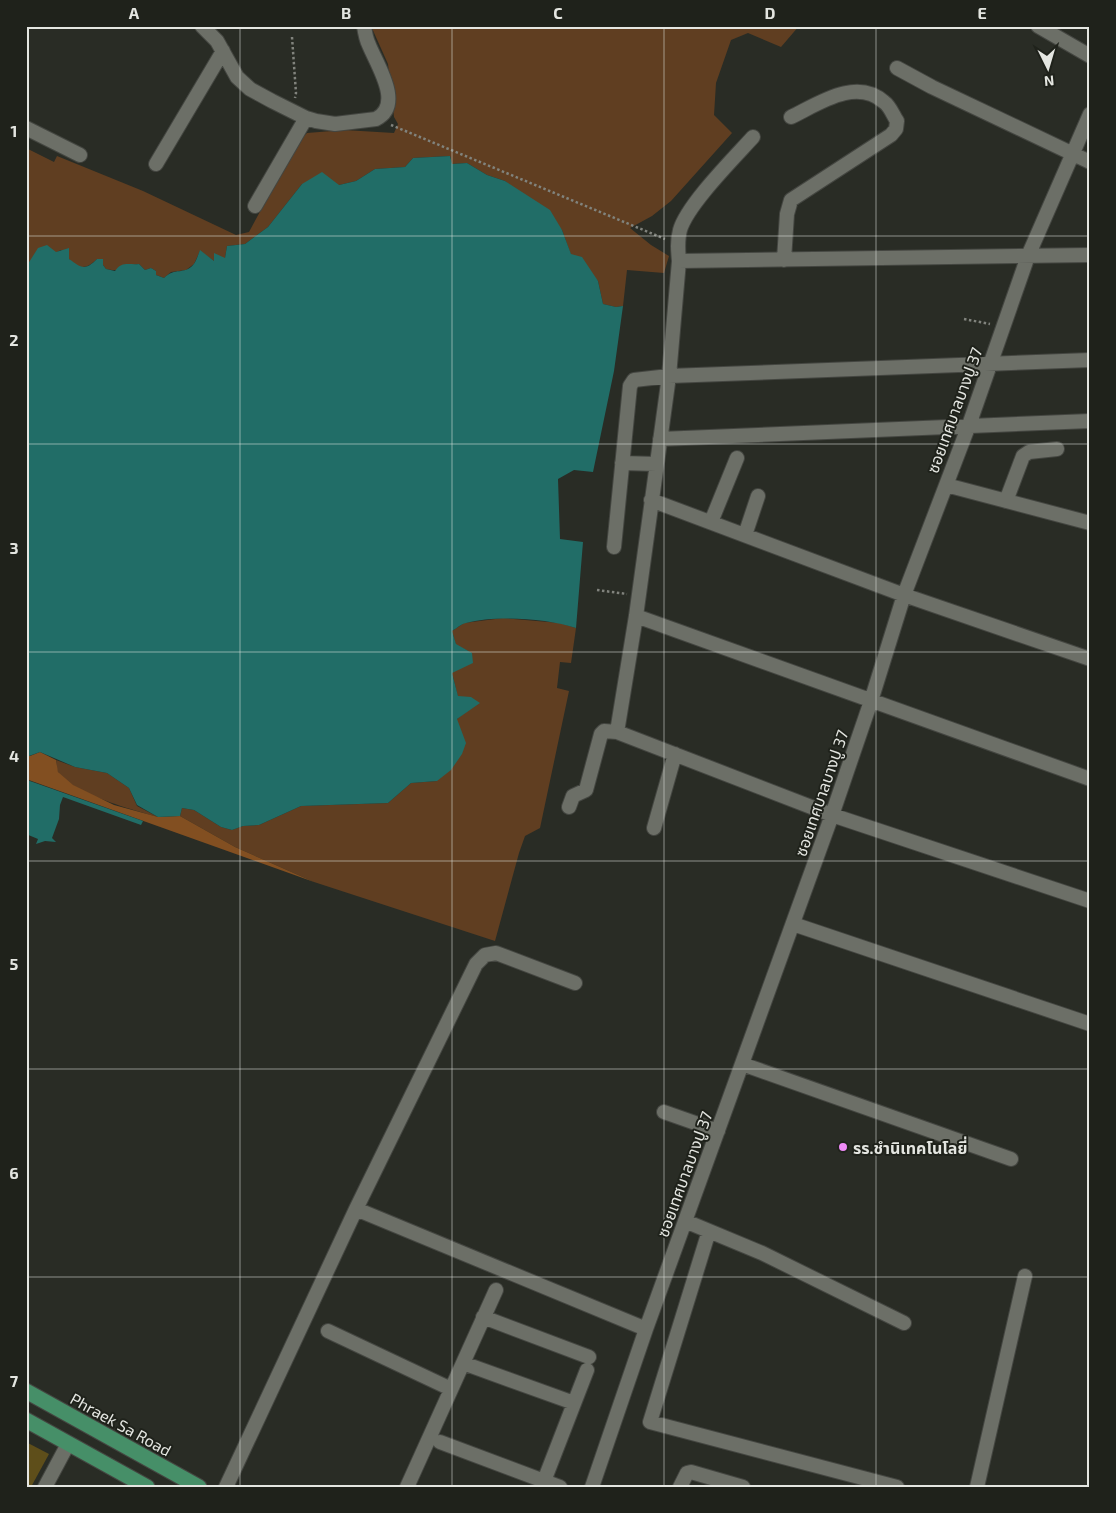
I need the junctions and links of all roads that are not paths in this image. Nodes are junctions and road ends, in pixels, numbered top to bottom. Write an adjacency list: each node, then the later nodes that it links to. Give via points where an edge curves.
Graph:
1 (202, 26): 4 (street)
2 (364, 26): 9 (street, via 367,43 387,88 387,110 376,119 353,123 335,124)
3 (1038, 26): 5 (street)
4 (223, 51): 9 (street, via 237,77 250,89); 15 (street)
5 (1090, 56)
6 (897, 68): 12 (street)
7 (1090, 114): 12 (street, ซอยเทศบาลบางปู 37)
8 (791, 117): 19 (street, via 843,92 858,91 885,102 897,121 891,135 791,200)
9 (306, 118): 16 (street)
10 (26, 128): 13 (street)
11 (753, 137): 20 (street, via 696,202 680,229)
12 (1072, 152): 14 (street); 18 (street, ซอยเทศบาลบางปู 37)
13 (80, 155)
14 (1090, 162)
15 (156, 164)
16 (255, 206)
17 (1090, 255): 18 (street)
18 (1028, 256): 19 (street); 22 (street, ซอยเทศบาลบางปู 37)
19 (784, 260): 20 (street)
20 (679, 261): 23 (street)
21 (1090, 360): 22 (street)
22 (989, 363): 23 (street); 25 (street, ซอยเทศบาลบางปู 37)
23 (669, 376): 26 (street); 29 (street, via 634,380 630,386)
24 (1090, 421): 25 (street)
25 (968, 425): 26 (street); 31 (street, ซอยเทศบาลบางปู 37)
26 (660, 439): 30 (street)
27 (1057, 449): 34 (street, via 1029,452 1023,456)
28 (738, 458): 35 (street)
29 (622, 463): 30 (street); 38 (street)
30 (656, 464): 33 (street)
31 (946, 485): 34 (street); 39 (street, ซอยเทศบาลบางปู 37)
32 (758, 496): 37 (street)
33 (651, 500): 35 (street); 40 (street)
34 (1006, 501): 36 (street)
35 (710, 522): 37 (street)
36 (1090, 523)
37 (745, 535): 39 (street)
38 (614, 548)
39 (904, 595): 41 (street); 42 (street, ซอยเทศบาลบางปู 37)
40 (636, 616): 42 (street); 43 (street)
41 (1090, 659)
42 (871, 701): 45 (street); 47 (street, ซอยเทศบาลบางปู 37)
43 (617, 732): 44 (street); 46 (street, via 601,734 586,790 573,796)
44 (675, 754): 47 (street); 48 (street)
45 (1090, 779)
46 (569, 807)
47 (832, 814): 49 (street); 50 (street, ซอยเทศบาลบางปู 37)
48 (654, 828)
49 (1090, 901)
50 (793, 924): 52 (street); 53 (street, ซอยเทศบาลบางปู 37)
51 (575, 984): 57 (street, via 496,953 485,954 476,964)
52 (1090, 1024)
53 (742, 1064): 55 (street, ซอยเทศบาลบางปู 37); 56 (street)
54 (664, 1112): 55 (street)
55 (718, 1131): 58 (street, ซอยเทศบาลบางปู 37)
56 (1011, 1159)
57 (356, 1209): 64 (street); 78 (street)
58 (685, 1221): 59 (street); 64 (street, ซอยเทศบาลบางปู 37)
59 (709, 1230): 63 (street); 83 (street, via 650,1422)
60 (1025, 1276): 84 (street)
61 (496, 1290): 62 (street)
62 (483, 1317): 66 (street); 69 (street, via 588,1364)
63 (904, 1323)
64 (646, 1329): 81 (street, ซอยเทศบาลบางปู 37)
65 (328, 1331): 67 (street)
66 (463, 1363): 67 (street); 69 (street)
67 (451, 1389): 79 (street)
68 (26, 1392): 77 (main road, Phraek Sa Road)
69 (574, 1403): 73 (street)
70 (26, 1420): 72 (main road)
71 (440, 1442): 73 (street)
72 (68, 1444): 75 (street); 76 (main road)
73 (544, 1481): 80 (street)
74 (741, 1486): 82 (street, via 691,1472 684,1476)
75 (45, 1487)
76 (147, 1487)
77 (199, 1487)
78 (226, 1487)
79 (407, 1487)
80 (560, 1487)
81 (592, 1487)
82 (680, 1487)
83 (897, 1487)
84 (977, 1487)

